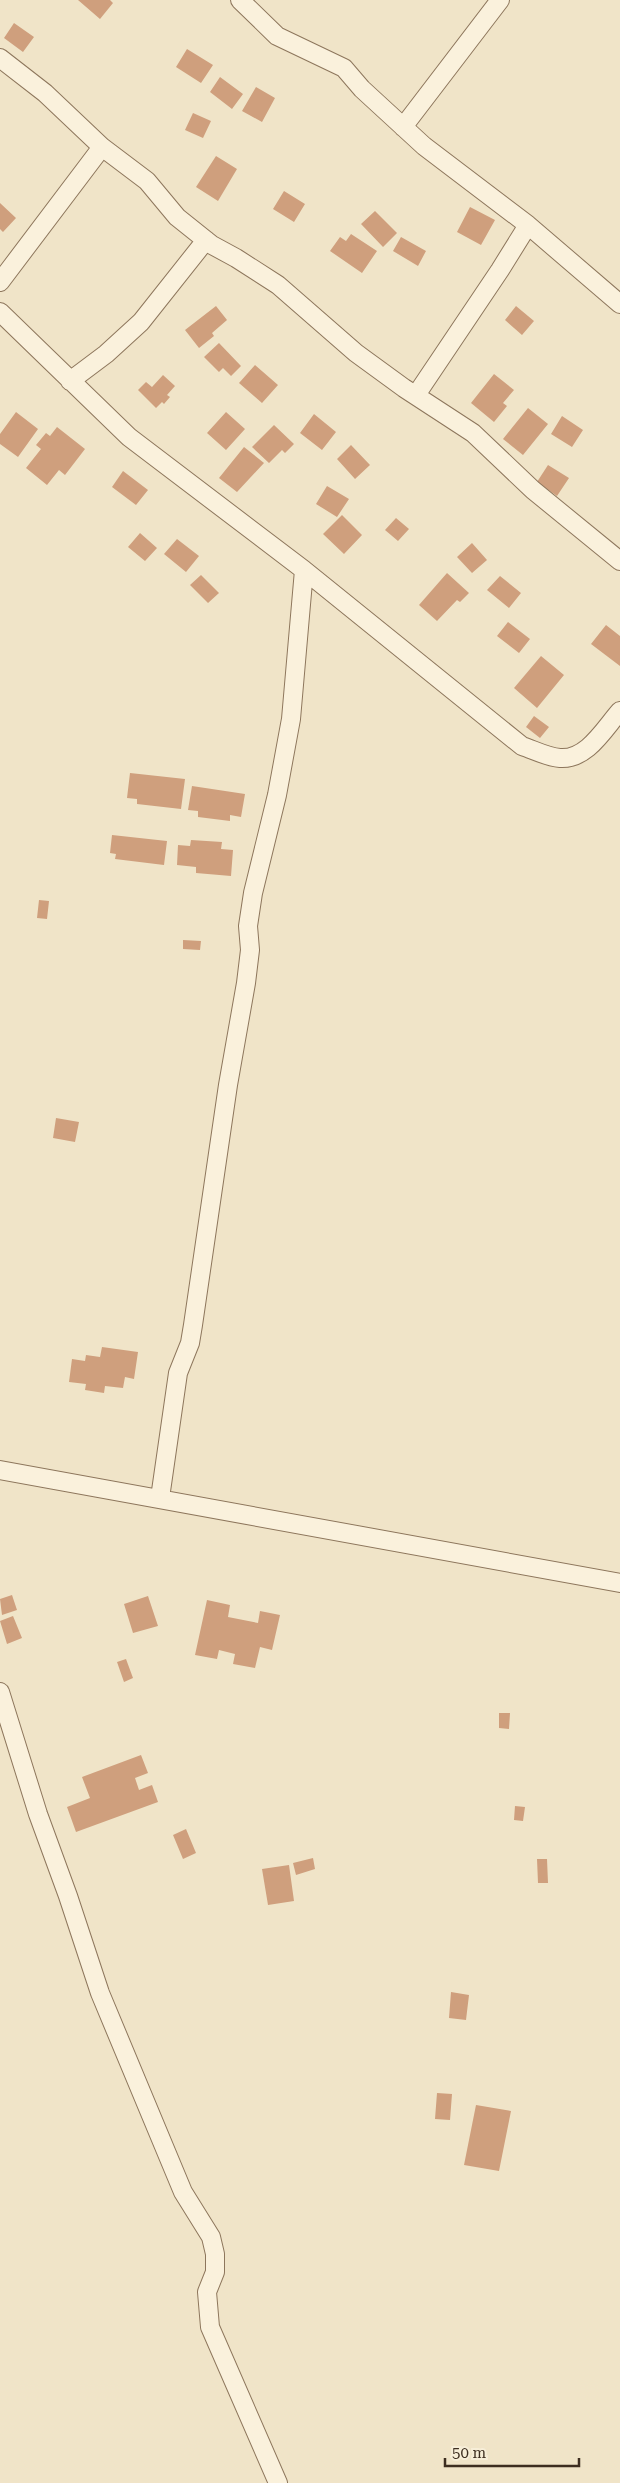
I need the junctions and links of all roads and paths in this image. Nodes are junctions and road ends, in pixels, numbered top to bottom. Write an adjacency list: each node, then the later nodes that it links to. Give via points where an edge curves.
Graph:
1 (240, 0): 4 (street, via 278,36 344,68)
2 (500, 0): 4 (street)
3 (0, 58): 5 (street, via 45,93)
4 (403, 127): 6 (street)
5 (102, 147): 7 (street, via 147,181 177,217); 8 (street)
6 (528, 225): 9 (street); 12 (street)
7 (206, 240): 11 (street, via 141,322); 12 (street, via 278,285 356,353)
8 (0, 282)
9 (620, 304)
10 (0, 312): 11 (street)
11 (70, 381): 14 (street, via 129,437)
12 (416, 395): 13 (street, via 473,434 533,490)
13 (620, 561)
14 (304, 570): 15 (street, via 522,746 560,758 576,756 593,744); 17 (street, via 291,719 277,795 253,893 246,983 226,1094 190,1343 178,1373)
15 (620, 711)
16 (0, 1470): 17 (street)
17 (160, 1498): 18 (street)
18 (620, 1583)
19 (0, 1692): 20 (street, via 100,1994 180,2184 211,2237 215,2272 207,2292 210,2327)
20 (278, 2483)

